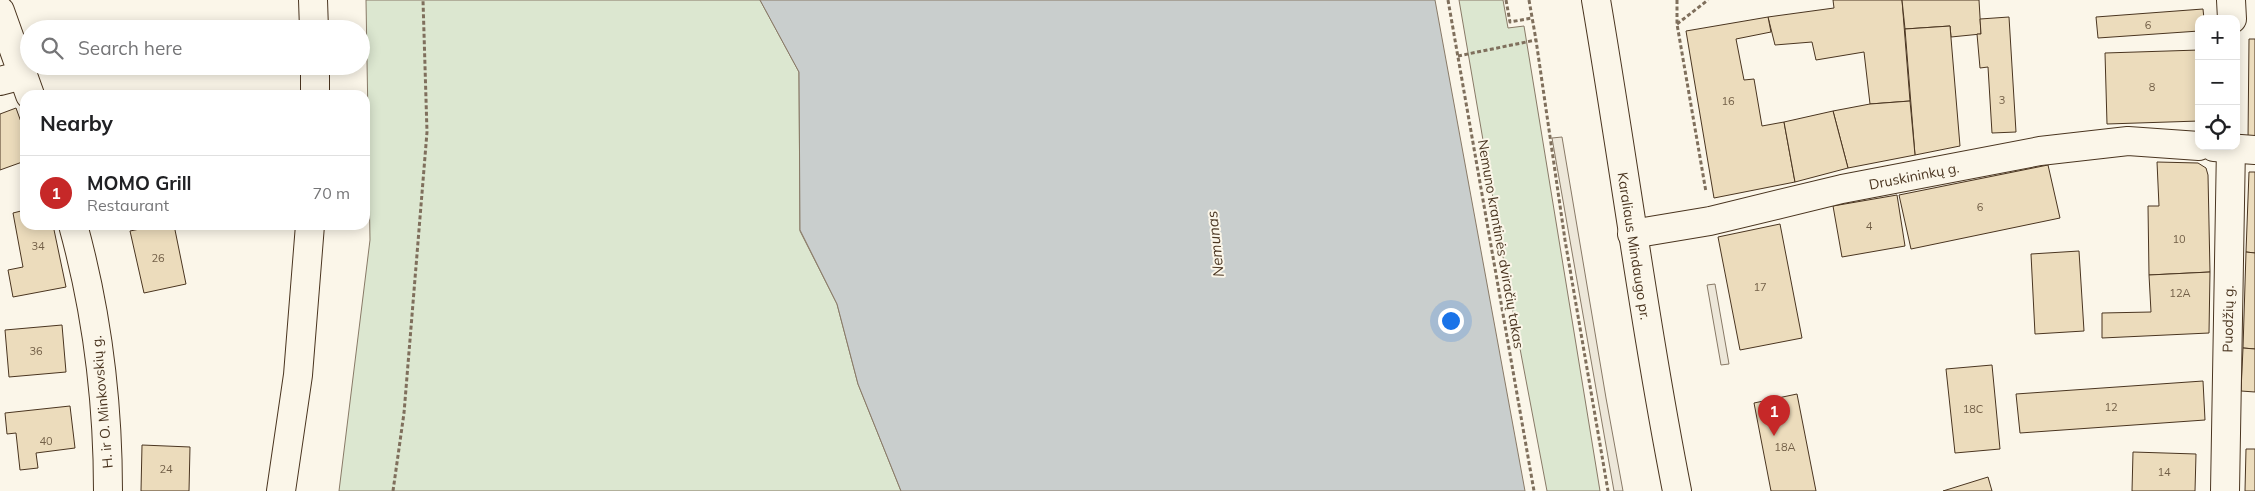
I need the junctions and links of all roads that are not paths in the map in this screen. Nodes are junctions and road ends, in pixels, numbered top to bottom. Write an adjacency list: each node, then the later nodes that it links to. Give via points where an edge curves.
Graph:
1 (313, 0): 6 (street)
2 (1596, 0): 14 (street, Karaliaus Mindaugo pr.)
3 (2231, 0): 5 (street)
4 (0, 11): 8 (street)
5 (2232, 15)
6 (314, 20)
7 (314, 75): 9 (street)
8 (18, 84)
9 (315, 90)
10 (2195, 146): 14 (street, Druskininkų g., via 2128,142 2040,151)
11 (2230, 150): 18 (street, Puodžių g.)
12 (74, 230): 15 (street, H. ir O. Minkovskių g., via 86,273 102,361)
13 (310, 230): 16 (street, via 298,375)
14 (1632, 234): 17 (street, Karaliaus Mindaugo pr.)
15 (108, 491)
16 (281, 491)
17 (1677, 491)
18 (2225, 491)

